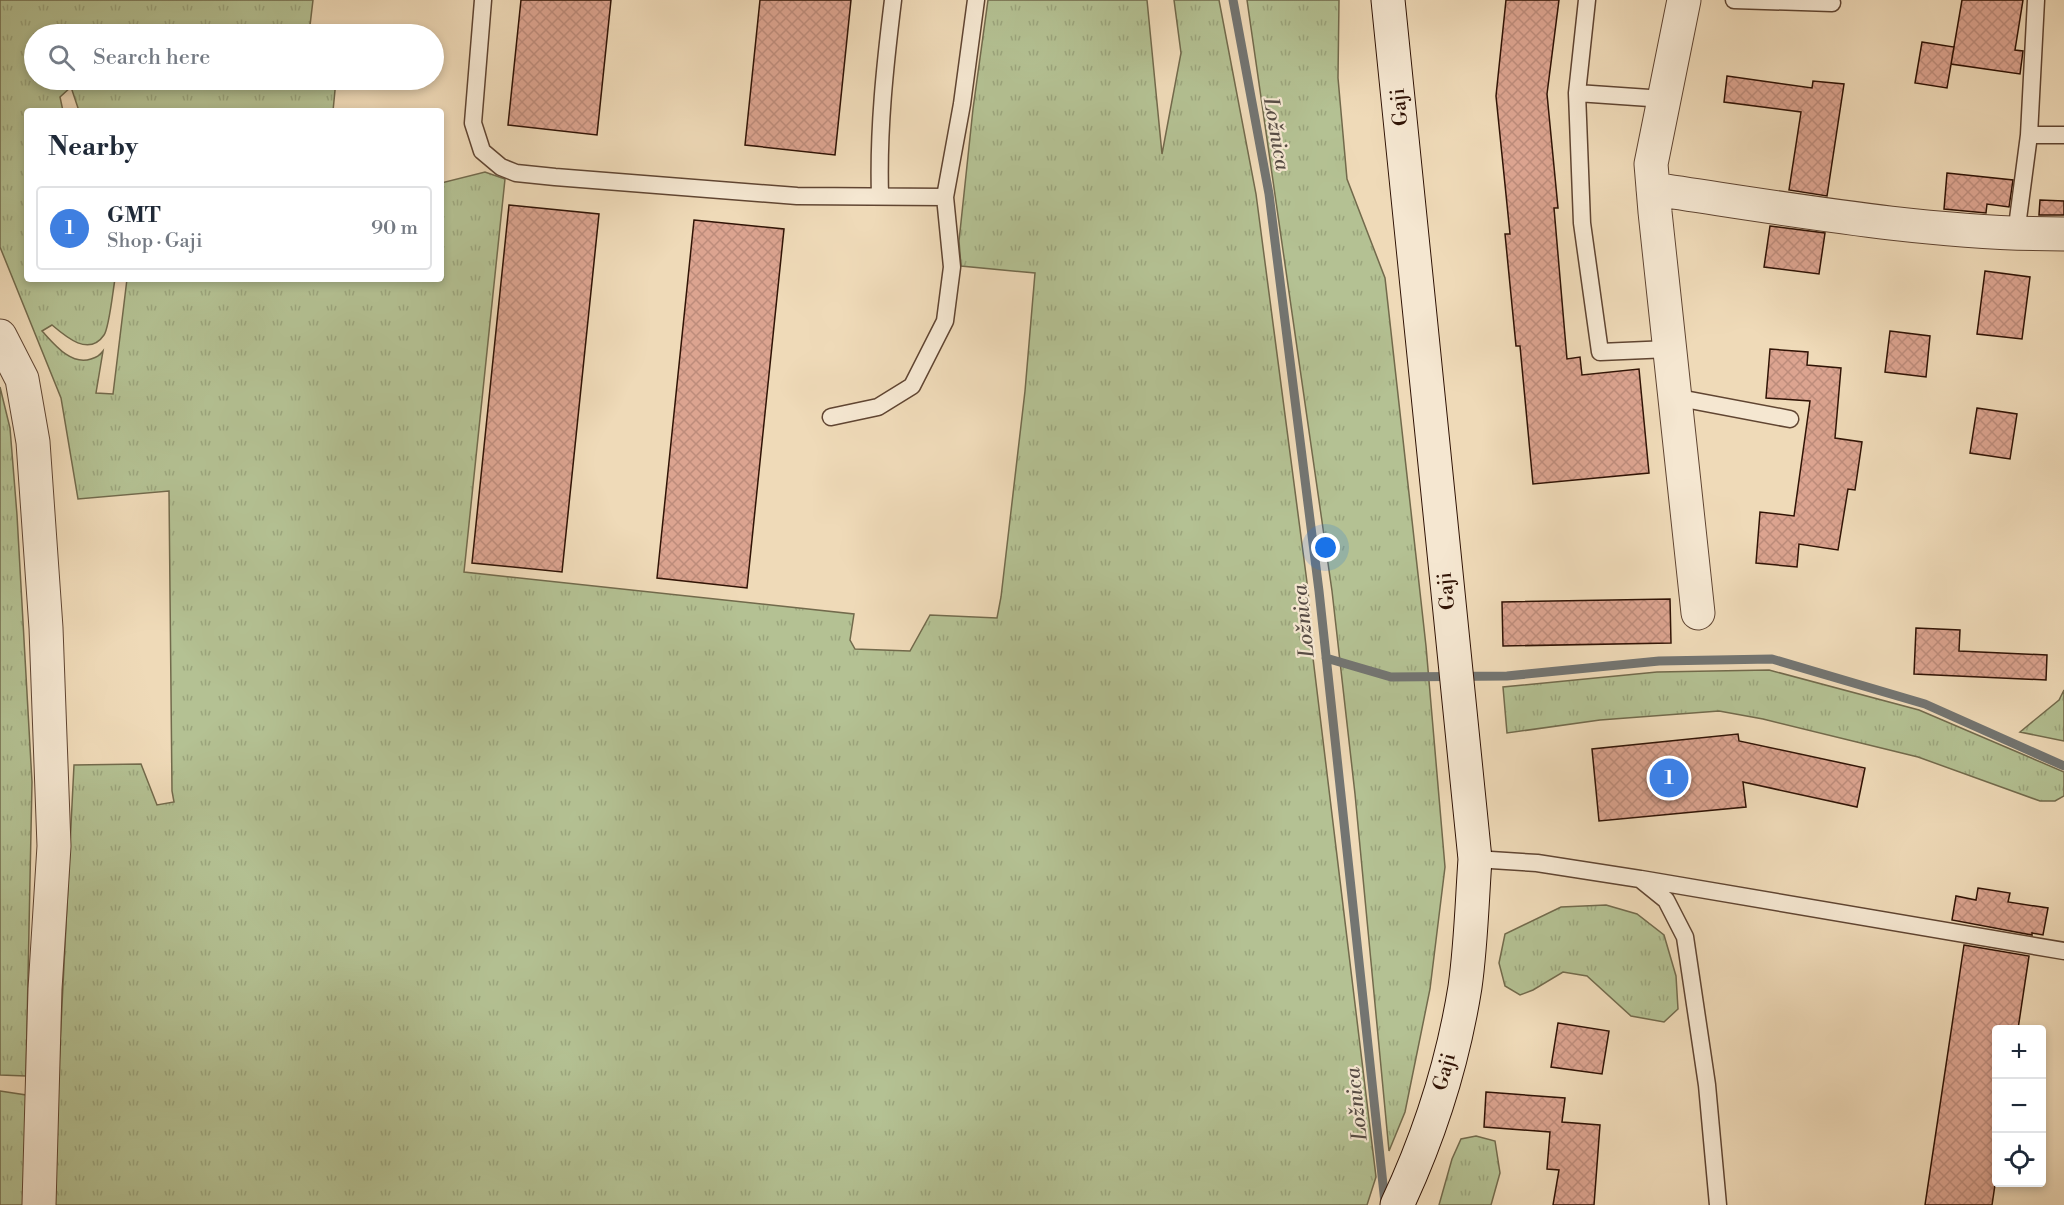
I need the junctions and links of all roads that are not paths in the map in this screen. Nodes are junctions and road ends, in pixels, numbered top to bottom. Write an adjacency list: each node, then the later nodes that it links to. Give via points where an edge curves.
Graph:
1 (483, 0): 15 (lane, via 473,123 482,151 501,167 545,176 797,196)
2 (892, 0): 15 (lane)
3 (976, 0): 16 (lane)
4 (1388, 0): 25 (street, Gaji)
5 (1587, 0): 10 (lane)
6 (1684, 0): 11 (street)
7 (1734, 0): 9 (lane)
8 (2036, 0): 12 (lane)
9 (1832, 3)
10 (1577, 93): 11 (lane); 20 (lane, via 1582,223 1600,352)
11 (1664, 99): 14 (street, via 1651,164)
12 (2029, 135): 13 (lane); 17 (lane)
13 (2064, 135)
14 (1653, 189): 17 (street, via 1869,221); 20 (street)
15 (879, 195): 16 (lane)
16 (945, 197): 22 (lane, via 952,267 945,321 912,386 878,407)
17 (2016, 234): 18 (street)
18 (2064, 234)
19 (0, 336): 28 (street, via 22,379 33,442 46,628 54,846 45,989)
20 (1670, 349): 21 (street)
21 (1674, 397): 23 (lane); 24 (street)
22 (831, 417)
23 (1790, 419)
24 (1698, 613)
25 (1475, 859): 26 (lane, via 1537,863); 29 (street, Gaji, via 1460,1010 1446,1076)
26 (1640, 879): 27 (lane); 30 (lane, via 1666,900 1684,937 1707,1085)
27 (2064, 951)
28 (39, 1205)
29 (1396, 1205)
30 (1718, 1205)

